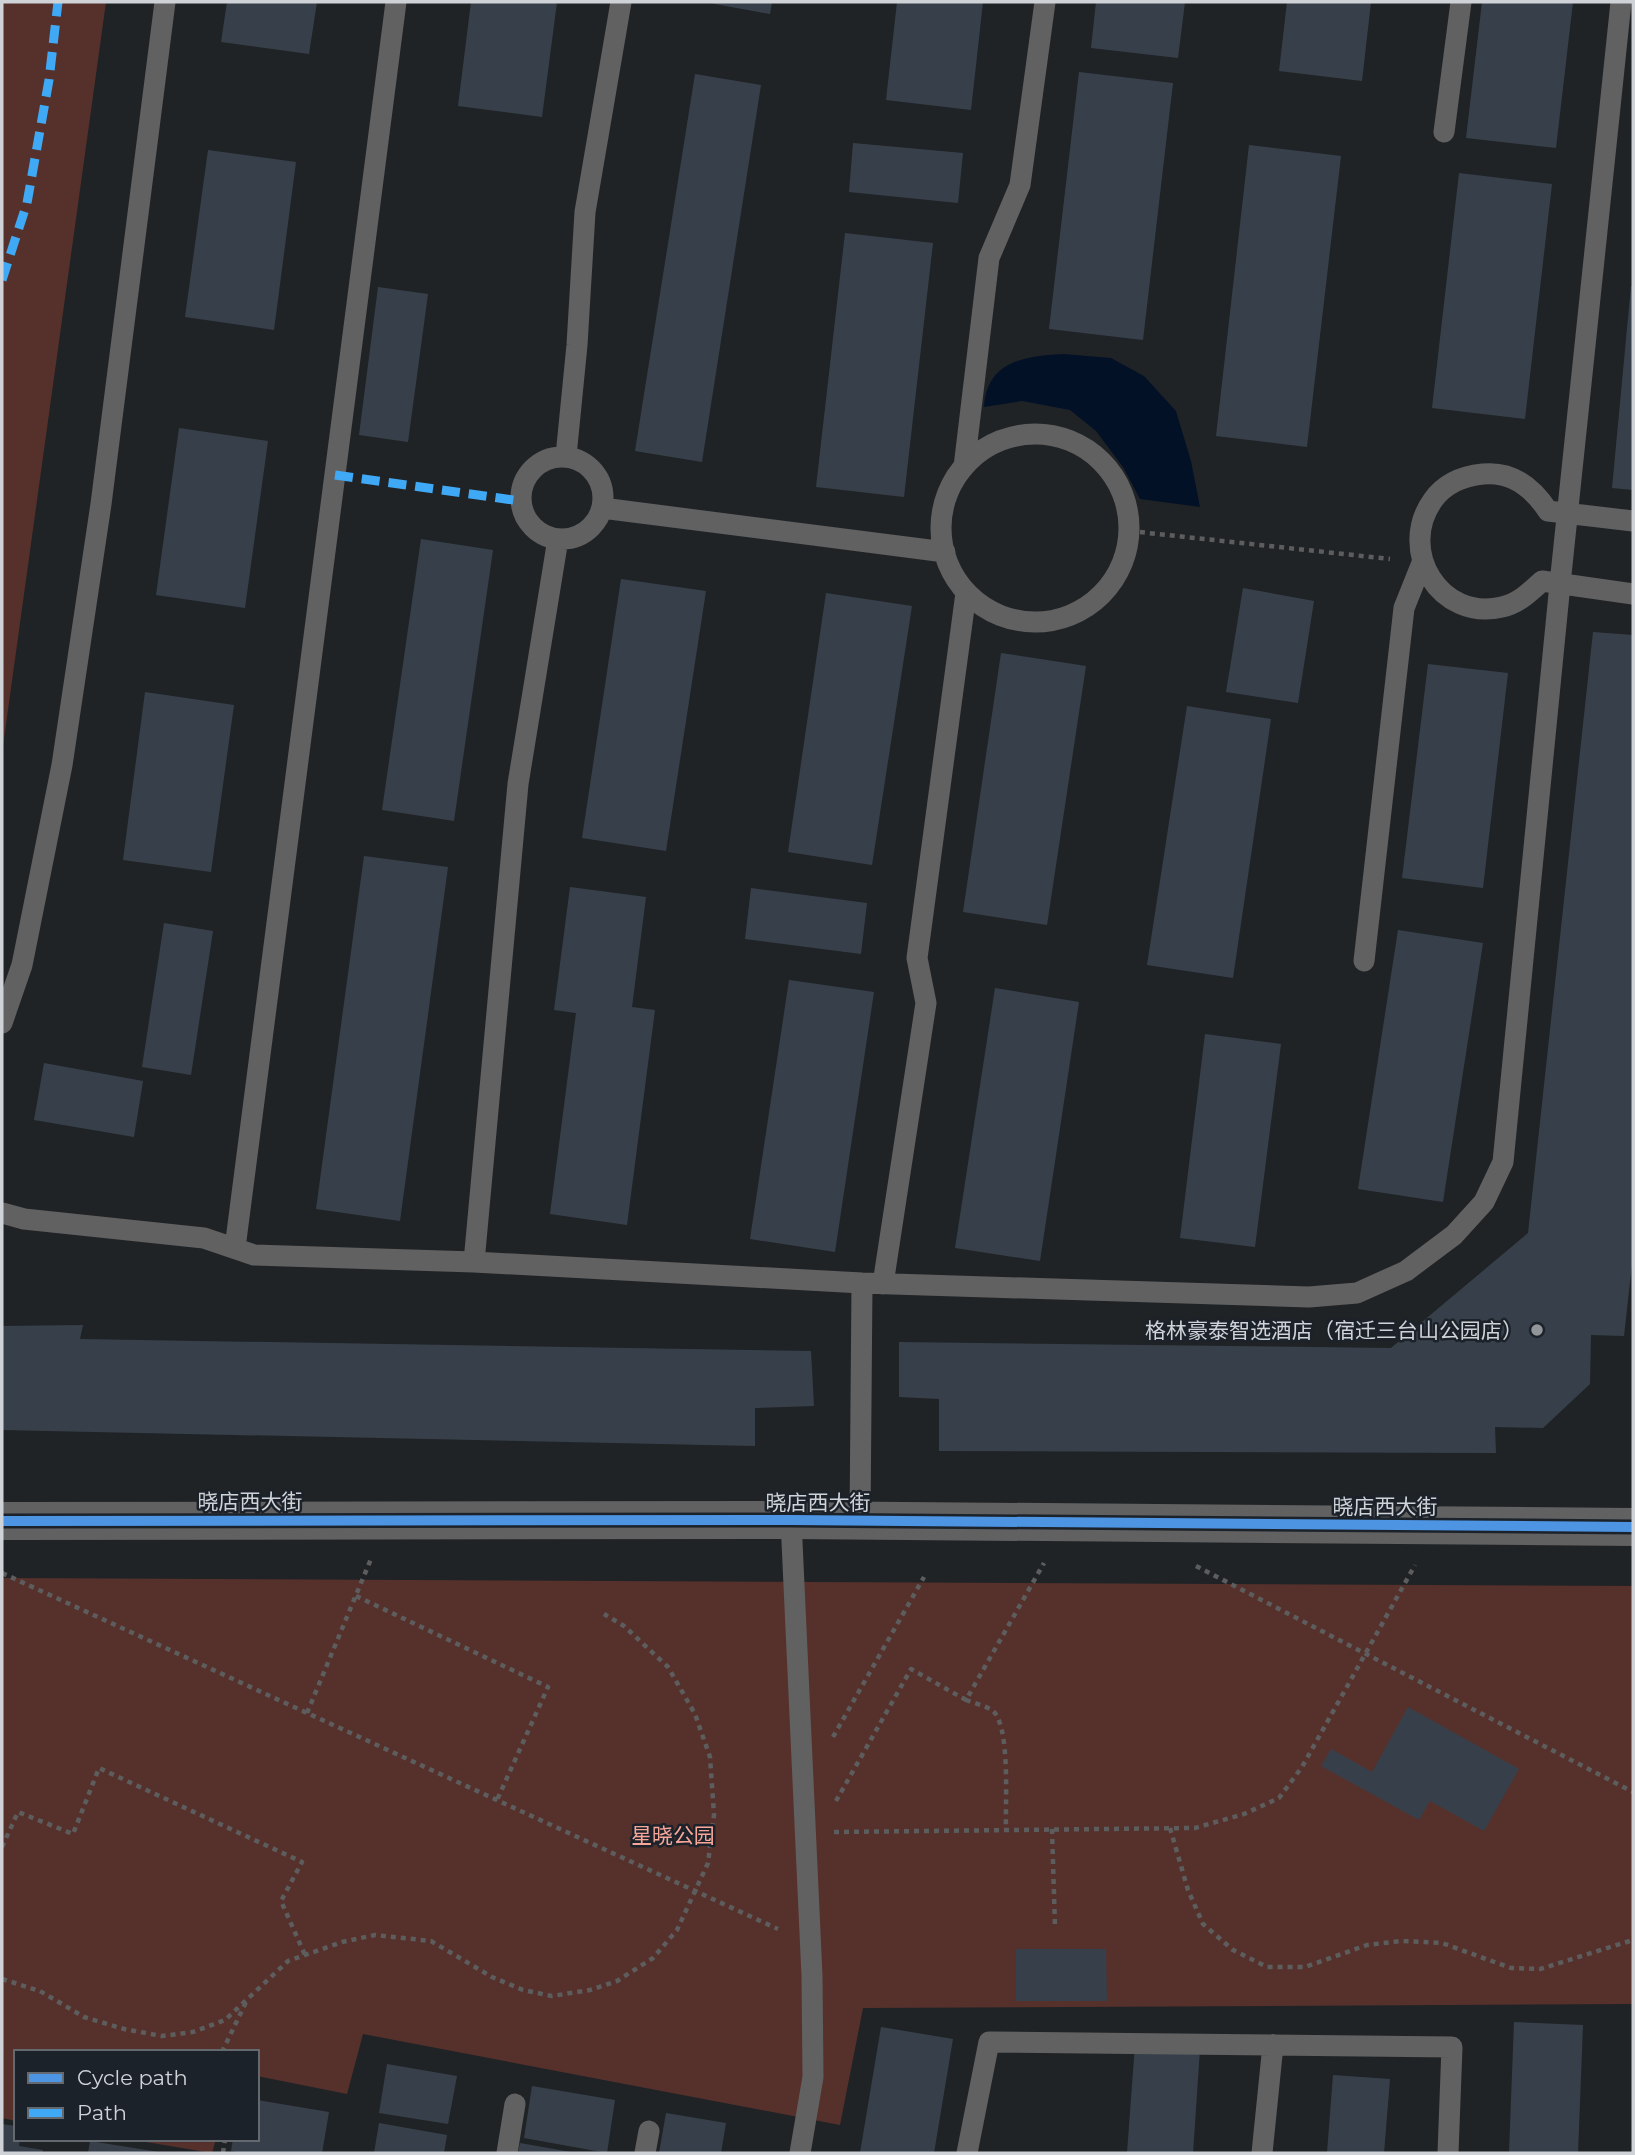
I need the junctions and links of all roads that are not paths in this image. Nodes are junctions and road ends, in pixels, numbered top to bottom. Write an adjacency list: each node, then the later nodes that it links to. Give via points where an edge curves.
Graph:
1 (165, 2): 20 (lane, via 101,504 62,765 22,965)
2 (396, 2): 22 (lane)
3 (621, 2): 8 (lane, via 585,212)
4 (1045, 2): 9 (lane, via 1020,185 989,258)
5 (1461, 2): 7 (lane)
6 (1620, 2): 11 (lane)
7 (1444, 132)
8 (566, 456): 10 (lane, via 591,468 599,480); 13 (lane, via 538,463 528,473 520,501 532,527)
9 (964, 467): 14 (lane, via 954,478 943,506); 17 (lane, via 1000,439 1030,432 1061,436 1088,449 1111,471 1126,499 1130,531 1124,562 1108,589 1083,610 1053,621 1021,622 991,612)
10 (602, 508): 13 (lane, via 585,532); 14 (lane)
11 (1567, 513): 12 (lane); 15 (lane, via 1548,511 1531,489 1513,478 1492,473 1470,475 1452,482 1427,508 1420,525); 16 (lane)
12 (1633, 521)
13 (558, 539): 23 (lane, via 518,784)
14 (945, 552): 17 (lane)
15 (1422, 563): 16 (lane, via 1448,597 1469,607 1503,607 1524,598 1542,581); 19 (lane, via 1404,608)
16 (1560, 584): 18 (lane); 24 (lane, via 1503,1162 1484,1202 1454,1235 1406,1271 1357,1293 1309,1297)
17 (966, 593): 24 (lane, via 917,958 926,1003)
18 (1633, 594)
19 (1364, 961)
20 (2, 1023)
21 (2, 1213): 22 (lane, via 204,1238)
22 (234, 1248): 23 (lane, via 254,1255)
23 (474, 1262): 24 (lane)
24 (872, 1284): 27 (lane)
25 (791, 1520): 26 (street, 晓店西大街); 27 (street, 晓店西大街); 34 (lane, via 812,1832 813,2077)
26 (2, 1521)
27 (860, 1521): 28 (street, 晓店西大街)
28 (1633, 1527)
29 (1273, 2045): 35 (lane, via 989,2042); 36 (lane); 37 (lane, via 1452,2047)
30 (515, 2104): 32 (lane)
31 (649, 2131): 33 (lane)
32 (507, 2153)
33 (645, 2153)
34 (800, 2153)
35 (967, 2153)
36 (1262, 2153)
37 (1448, 2153)

